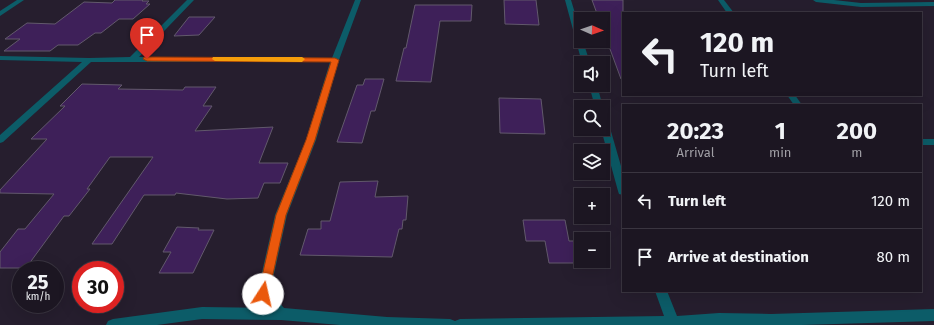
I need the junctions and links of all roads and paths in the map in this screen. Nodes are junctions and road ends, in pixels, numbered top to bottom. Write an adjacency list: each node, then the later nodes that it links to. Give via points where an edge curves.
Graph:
1 (21, 0): 9 (street)
2 (190, 0): 12 (street)
3 (358, 0): 14 (street)
4 (568, 0): 10 (street)
5 (721, 0): 8 (street)
6 (816, 0): 7 (street, via 861,5)
7 (934, 4)
8 (730, 12)
9 (0, 14)
10 (584, 56)
11 (0, 58): 13 (street)
12 (132, 59): 13 (street); 14 (street)
13 (89, 60): 16 (street)
14 (335, 60): 21 (street, via 311,140 281,215 267,272 263,294)
15 (607, 136): 19 (street)
16 (0, 140)
17 (922, 142): 18 (street)
18 (934, 142)
19 (622, 188)
20 (661, 292): 23 (street)
21 (281, 314): 25 (street, via 202,313); 26 (street, via 387,323)
22 (934, 315): 23 (street)
23 (673, 322): 24 (street)
24 (522, 324): 27 (street)
25 (113, 325)
26 (450, 325)
27 (460, 325)

